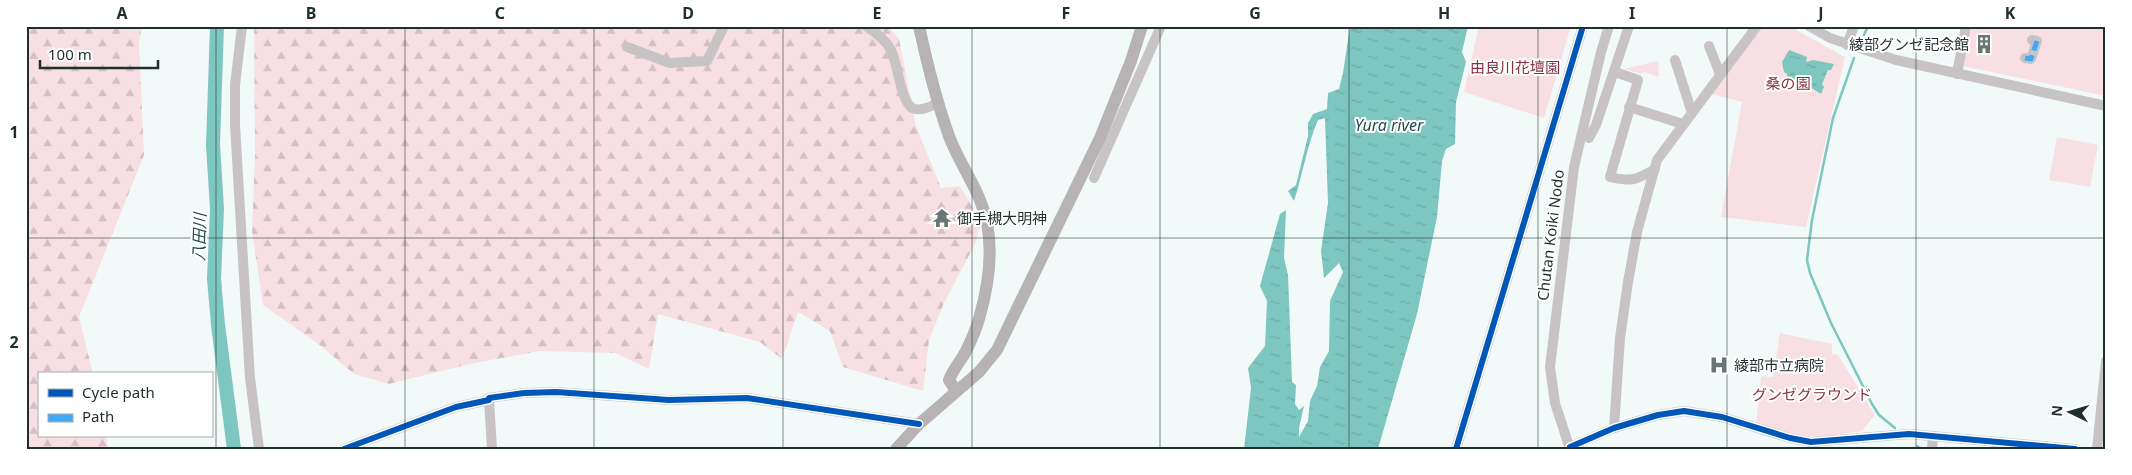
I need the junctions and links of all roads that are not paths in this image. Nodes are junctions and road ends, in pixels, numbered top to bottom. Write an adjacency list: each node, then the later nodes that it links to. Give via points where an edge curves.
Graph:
1 (242, 26): 39 (street, via 235,86 235,125 250,378)
2 (724, 26): 17 (street, via 707,60 670,63)
3 (866, 26): 23 (street, via 891,50 906,99 912,108 918,110)
4 (919, 26): 23 (main road)
5 (1142, 26): 32 (main road, via 1100,138 1017,311 996,350 979,372)
6 (1161, 26): 30 (street)
7 (1583, 26): 43 (street)
8 (1609, 26): 38 (street, Chutan Koiki Nodo, via 1574,167 1550,367 1554,402)
9 (1629, 26): 20 (street)
10 (1757, 26): 21 (street)
11 (1809, 26): 15 (street)
12 (1854, 26): 15 (street)
13 (1966, 26): 22 (street)
14 (2032, 40): 18 (street, via 2037,41 2034,56)
15 (1847, 45): 22 (street)
16 (1709, 46): 21 (street)
17 (627, 47)
18 (2025, 58)
19 (1675, 60): 26 (street)
20 (1615, 72): 25 (street, via 1638,80); 28 (street)
21 (1720, 74): 26 (street)
22 (1957, 74): 24 (street)
23 (938, 103): 32 (main road, via 949,137 984,211 991,246 979,320 949,380)
24 (2106, 106)
25 (1629, 107): 27 (street); 29 (street, via 1610,178 1638,179)
26 (1692, 113): 27 (street)
27 (1684, 124): 29 (street, via 1657,160)
28 (1589, 138)
29 (1655, 168): 35 (street, via 1637,232 1628,282 1620,338)
30 (1094, 178)
31 (2106, 361): 46 (street)
32 (956, 391): 34 (main road)
33 (489, 400): 34 (street, via 524,393 556,392 669,400 747,398); 40 (street, via 456,407); 41 (street)
34 (919, 424): 42 (main road)
35 (1614, 428): 36 (street, via 1684,411 1811,442 1909,434); 38 (street)
36 (1933, 436): 37 (street); 44 (street)
37 (2026, 447): 45 (street)
38 (1570, 448)
39 (259, 449)
40 (344, 449)
41 (492, 449)
42 (896, 449)
43 (1456, 449)
44 (1932, 449)
45 (2075, 449)
46 (2096, 449)

